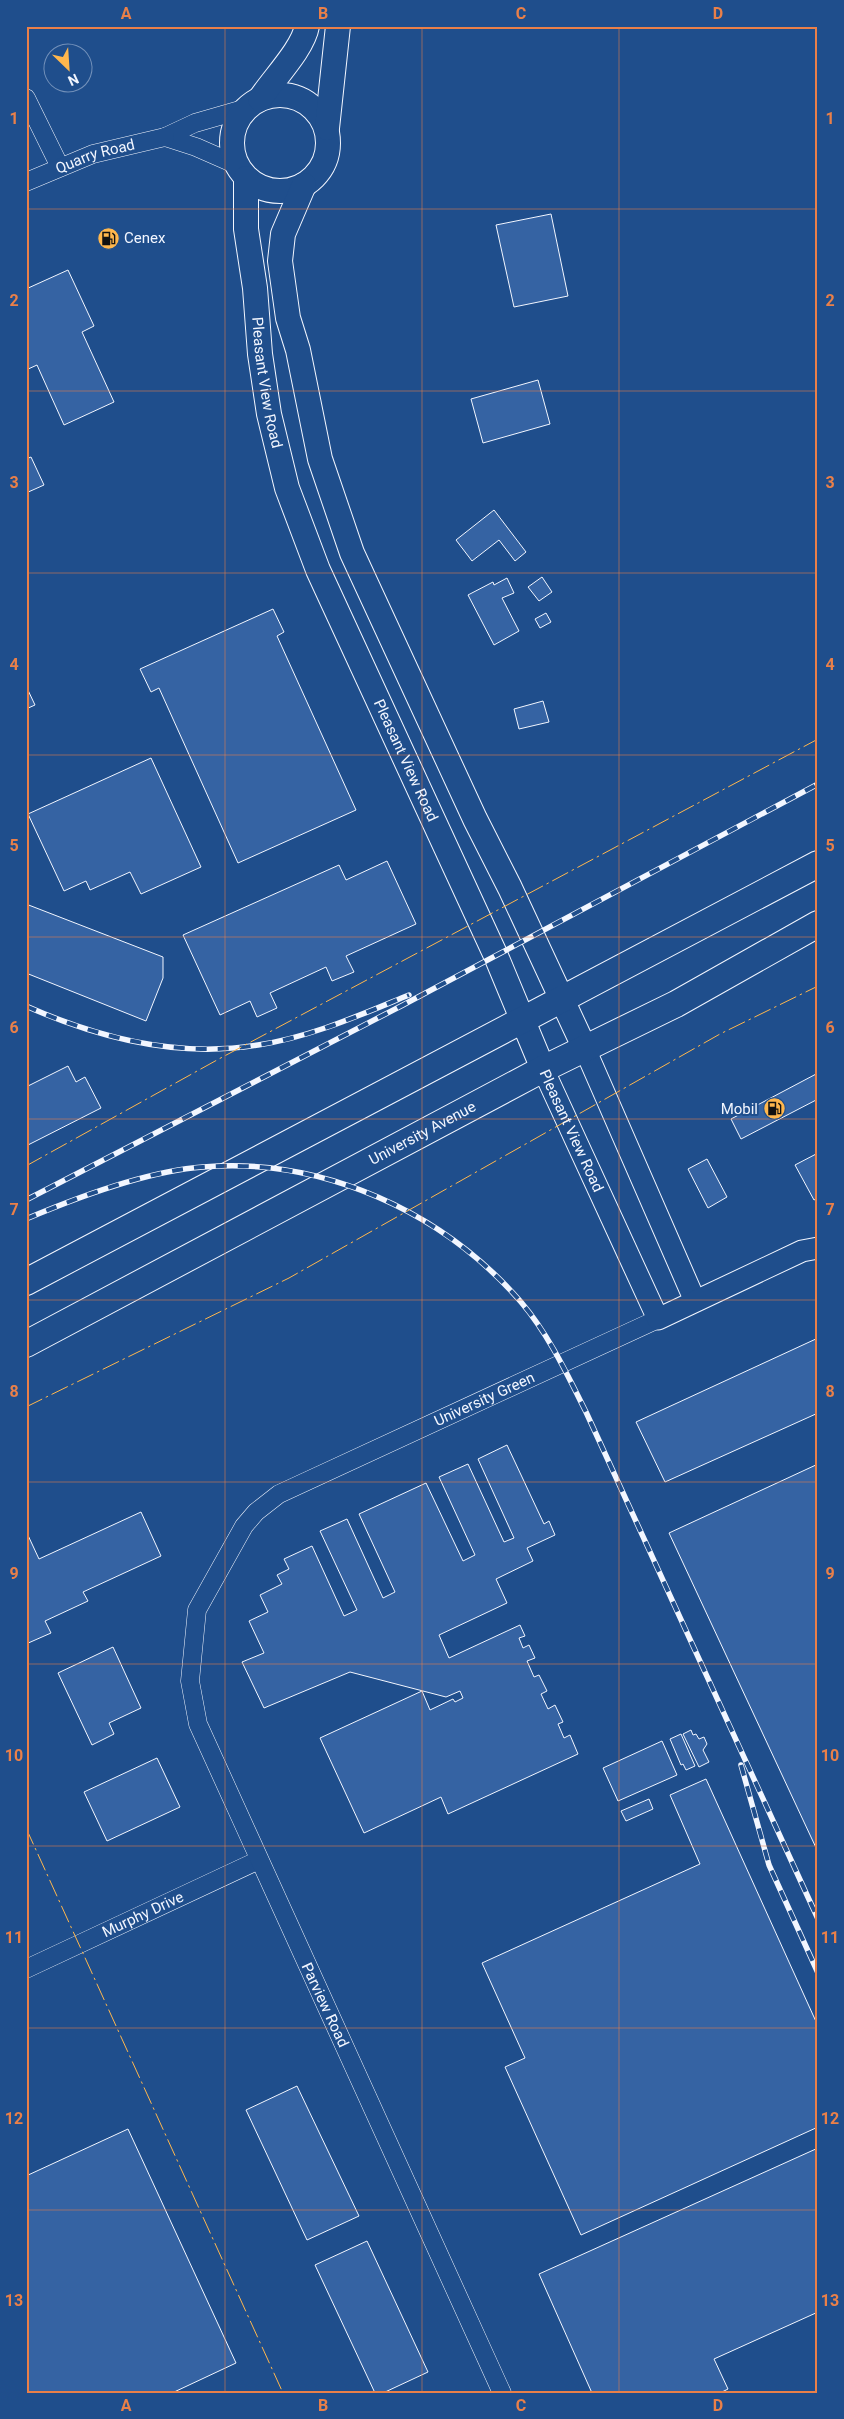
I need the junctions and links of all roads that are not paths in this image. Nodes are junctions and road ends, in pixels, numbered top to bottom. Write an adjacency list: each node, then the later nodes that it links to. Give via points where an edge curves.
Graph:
1 (307, 26): 4 (main road, via 290,60)
2 (338, 26): 5 (main road)
3 (26, 98): 7 (street)
4 (253, 104): 5 (main road, via 275,95 292,96 307,102 319,113); 6 (street, Quarry Road, via 195,123); 8 (main road, via 237,120 232,135 232,150)
5 (327, 128): 10 (main road, via 326,161)
6 (165, 137): 7 (street, Quarry Road, via 93,154); 8 (street, via 196,147)
7 (60, 167): 9 (street, Quarry Road)
8 (241, 172): 10 (main road, via 259,187 273,191 289,191); 14 (main road, Pleasant View Road, via 260,354 269,414 287,488 318,570)
9 (26, 182)
10 (304, 186): 13 (main road, Pleasant View Road, via 283,234 280,261 288,318 298,350 320,459 352,553)
11 (818, 864): 13 (main road)
12 (818, 924): 15 (main road, University Avenue, via 676,1004)
13 (561, 998): 14 (main road); 15 (main road, Pleasant View Road)
14 (522, 1019): 16 (main road, Pleasant View Road); 18 (main road)
15 (585, 1049): 16 (main road, University Avenue); 19 (street, Pleasant View Road)
16 (543, 1069): 20 (street, Pleasant View Road); 21 (main road, University Avenue)
17 (818, 1248): 19 (street, University Green, via 802,1251)
18 (26, 1282)
19 (695, 1301): 20 (street, University Green)
20 (658, 1319): 22 (street, University Green, via 279,1494 244,1526)
21 (26, 1344)
22 (199, 1607): 23 (street, Parview Road, via 191,1657 193,1703 209,1752)
23 (259, 1860): 24 (street, Murphy Drive); 25 (street, Parview Road)
24 (26, 1969)
25 (502, 2393)

